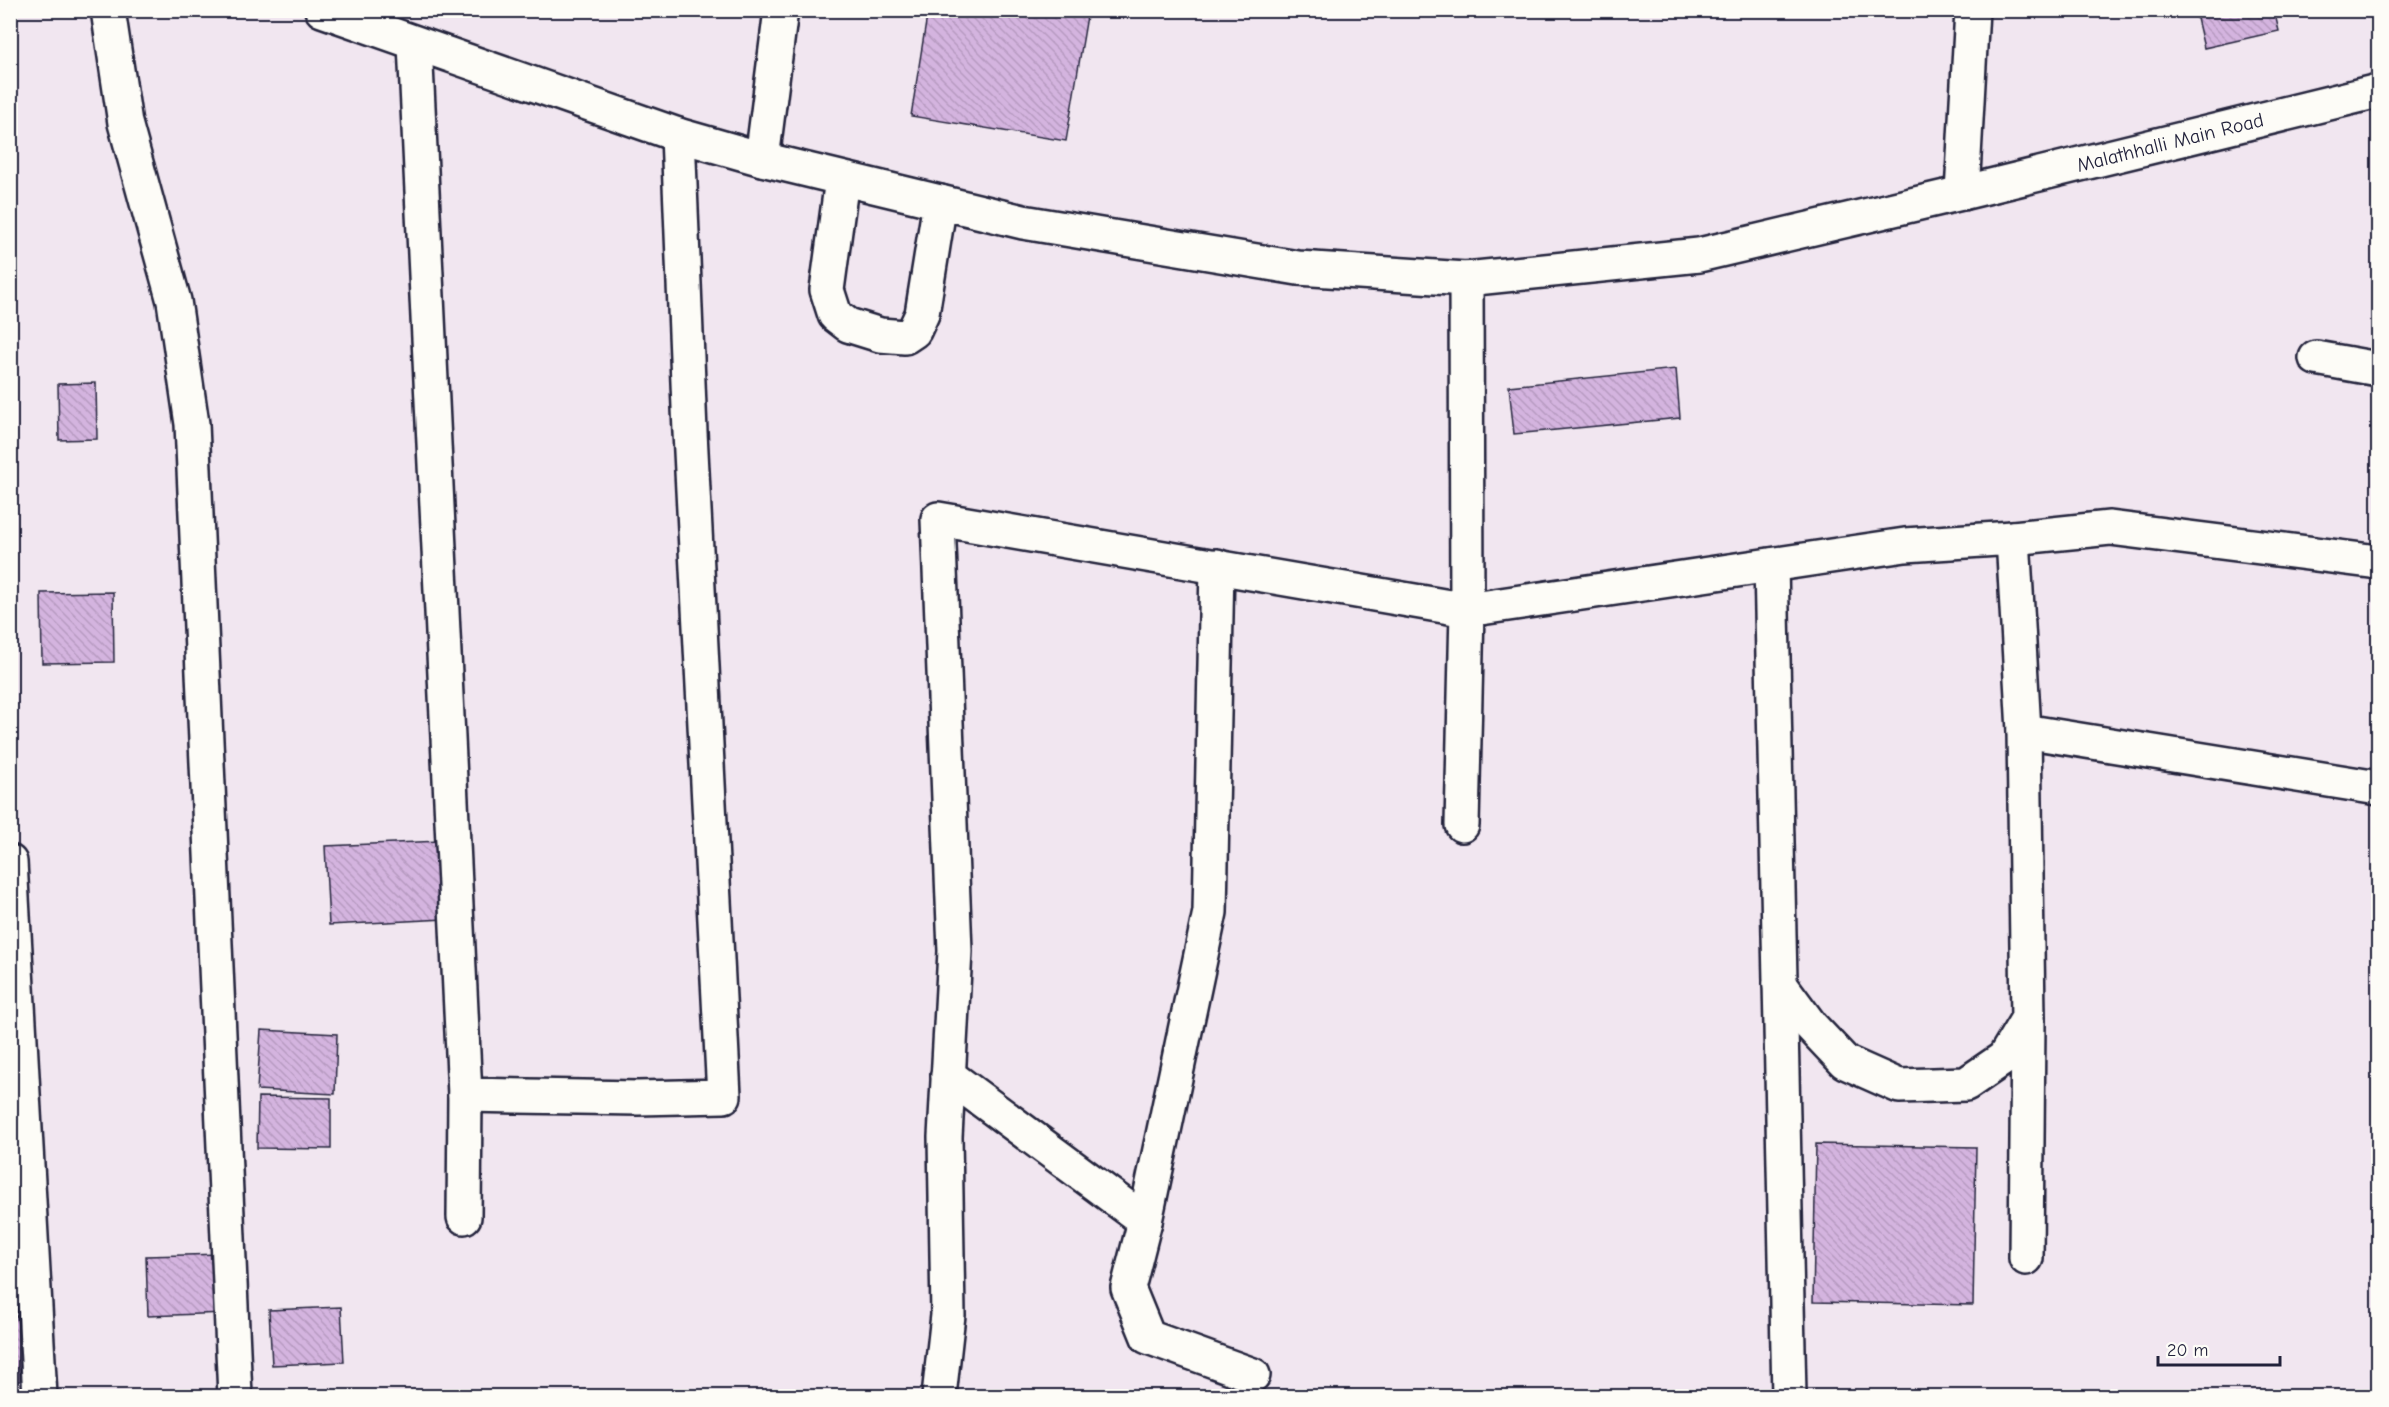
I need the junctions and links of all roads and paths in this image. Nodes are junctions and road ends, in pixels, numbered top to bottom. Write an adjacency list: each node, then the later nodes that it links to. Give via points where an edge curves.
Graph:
1 (108, 10): 33 (street, via 125,123 174,301 192,424)
2 (322, 10): 5 (street, Malathhalli Main Road)
3 (781, 10): 8 (street)
4 (1972, 10): 10 (street)
5 (415, 44): 7 (street, Malathhalli Main Road); 27 (street)
6 (2379, 91): 10 (street, Malathhalli Main Road)
7 (678, 135): 8 (street, Malathhalli Main Road); 27 (street, via 724,1096)
8 (762, 159): 9 (street, Malathhalli Main Road)
9 (842, 179): 11 (street, Malathhalli Main Road); 11 (street, via 827,290 835,315 848,325 880,335 905,337 914,331 922,314)
10 (1962, 193): 12 (street, Malathhalli Main Road, via 1699,255)
11 (940, 202): 12 (street, Malathhalli Main Road, via 1023,222 1298,268)
12 (1466, 279): 19 (street)
13 (2316, 358): 14 (street)
14 (2379, 369)
15 (2013, 538): 16 (street, via 2110,528); 17 (street, via 1905,545); 20 (street)
16 (2379, 562)
17 (1771, 565): 19 (street); 24 (street)
18 (1217, 566): 19 (street); 26 (street, via 938,519 955,951); 29 (street, via 1210,912)
19 (1467, 610): 22 (street)
20 (2024, 731): 21 (street); 25 (street)
21 (2379, 788)
22 (1462, 825)
23 (10, 862): 32 (street)
24 (1780, 984): 25 (street, via 1811,1026 1845,1062 1899,1086 1966,1084 2004,1058); 35 (street)
25 (2028, 1018): 30 (street)
26 (948, 1075): 29 (street); 34 (street, via 948,1315)
27 (465, 1095): 28 (street)
28 (464, 1217)
29 (1145, 1221): 31 (street, via 1128,1288 1148,1337)
30 (2026, 1258)
31 (1253, 1376)
32 (40, 1396)
33 (235, 1396)
34 (939, 1396)
35 (1789, 1396)

